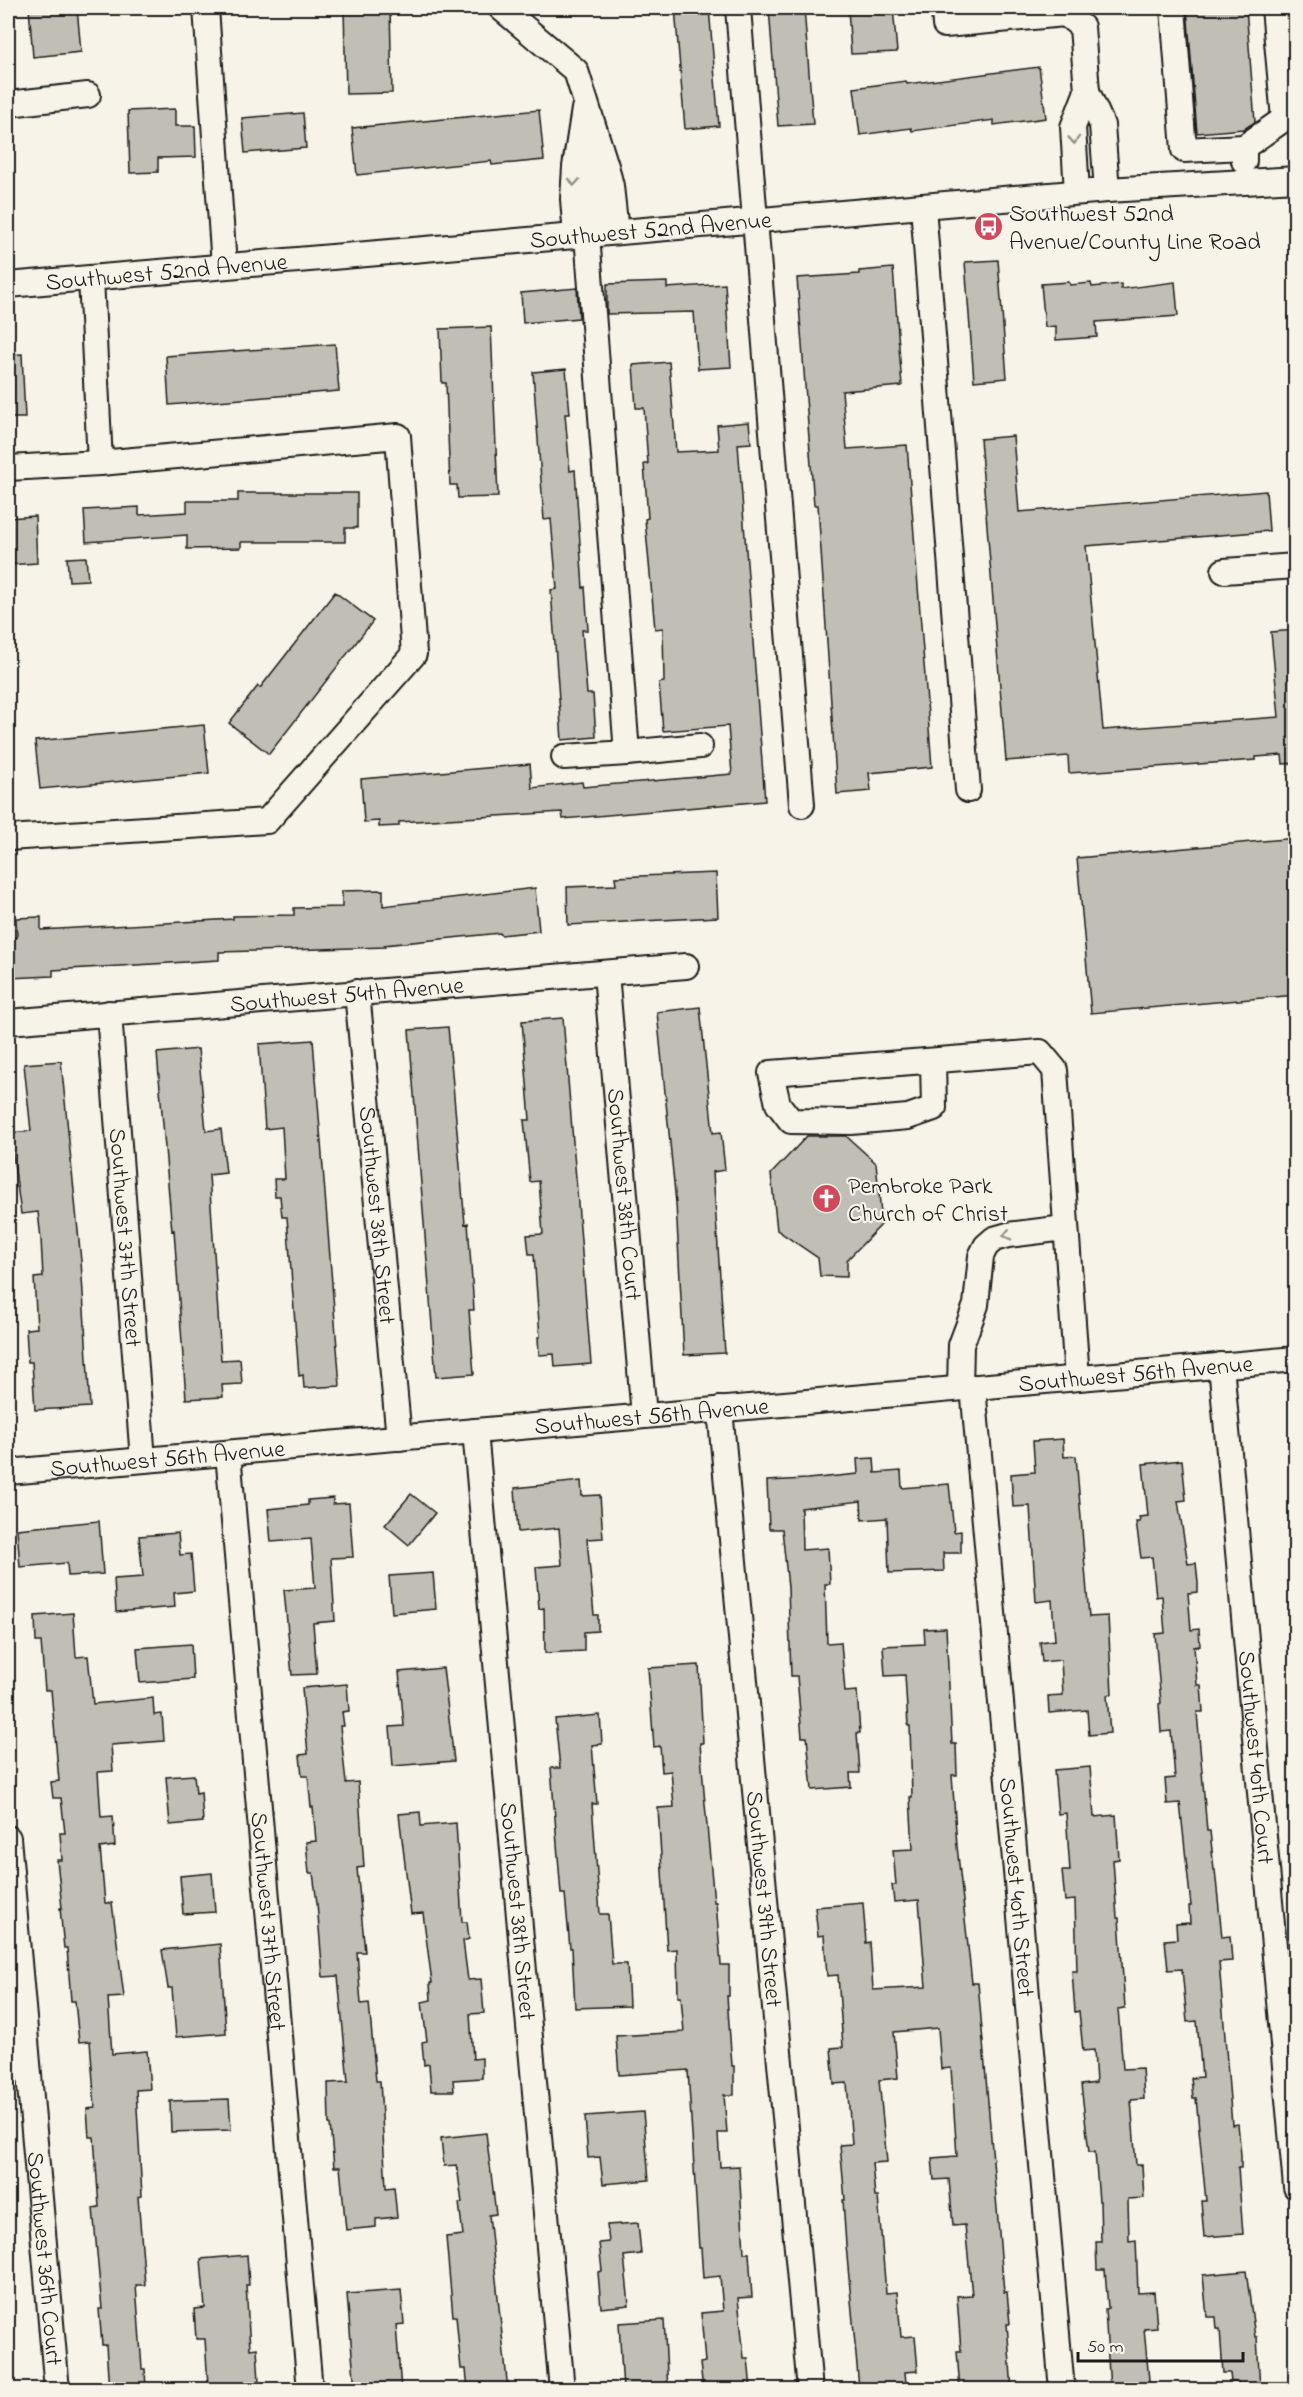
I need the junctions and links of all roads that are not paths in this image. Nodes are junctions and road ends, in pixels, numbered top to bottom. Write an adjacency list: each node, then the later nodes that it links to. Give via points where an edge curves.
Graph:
1 (206, 8): 20 (street)
2 (501, 8): 11 (street, via 576,71)
3 (738, 8): 18 (street)
4 (944, 8): 7 (street, via 945,25)
5 (1173, 8): 12 (street, via 1184,150)
6 (1274, 8): 12 (street, via 1284,119)
7 (1061, 10): 8 (street, via 1082,27)
8 (1087, 91): 15 (street, via 1102,125); 16 (street, one-way to 16, via 1073,127)
9 (88, 95): 10 (street)
10 (8, 104)
11 (585, 104): 19 (street, via 608,176); 19 (street, via 573,199)
12 (1244, 147): 14 (street)
13 (1296, 179): 14 (street, Southwest 52nd Avenue)
14 (1246, 182): 15 (street, Southwest 52nd Avenue)
15 (1107, 190): 16 (street, Southwest 52nd Avenue)
16 (1077, 192): 17 (street, Southwest 52nd Avenue)
17 (923, 206): 18 (street, Southwest 52nd Avenue); 30 (street)
18 (756, 220): 19 (street, Southwest 52nd Avenue); 31 (street)
19 (594, 234): 20 (street, Southwest 52nd Avenue); 28 (street)
20 (224, 266): 21 (street, Southwest 52nd Avenue)
21 (91, 278): 22 (street, Southwest 52nd Avenue); 23 (street)
22 (8, 285)
23 (100, 463): 24 (street); 32 (street, via 398,436 414,654 267,821)
24 (8, 468)
25 (1296, 566): 26 (street)
26 (1224, 571)
27 (700, 746): 28 (street)
28 (627, 753): 29 (street)
29 (564, 757)
30 (968, 790)
31 (802, 805)
32 (8, 838)
33 (686, 966): 34 (street, Southwest 54th Avenue)
34 (606, 974): 35 (street, Southwest 54th Avenue); 45 (street, Southwest 38th Court)
35 (357, 992): 36 (street, Southwest 54th Avenue); 47 (street, Southwest 38th Street)
36 (109, 1013): 37 (street, Southwest 54th Avenue); 49 (street, Southwest 37th Street)
37 (8, 1022)
38 (933, 1060): 38 (street, via 861,1066 771,1073 778,1104 790,1121 863,1121 908,1117 934,1108); 39 (street, via 1040,1052 1055,1070)
39 (1065, 1228): 42 (street); 43 (street, Southwest 40th Street, one-way to 43, via 1008,1235 986,1246 981,1256 976,1305 961,1345)
40 (1296, 1359): 41 (street, Southwest 56th Avenue)
41 (1221, 1365): 42 (street, Southwest 56th Avenue); 52 (street, Southwest 40th Court)
42 (1077, 1378): 43 (street, Southwest 56th Avenue)
43 (966, 1388): 44 (street, Southwest 56th Avenue); 57 (street, Southwest 40th Street)
44 (720, 1409): 45 (street, Southwest 56th Avenue); 56 (street, Southwest 39th Street)
45 (644, 1416): 46 (street, Southwest 56th Avenue)
46 (475, 1431): 47 (street, Southwest 56th Avenue); 55 (street, Southwest 38th Street)
47 (399, 1438): 48 (street, Southwest 56th Avenue)
48 (228, 1453): 49 (street, Southwest 56th Avenue); 54 (street, Southwest 37th Street)
49 (143, 1460): 50 (street, Southwest 56th Avenue)
50 (8, 1472)
51 (8, 1838): 53 (street, Southwest 36th Court)
52 (1296, 2187)
53 (57, 2390)
54 (310, 2390)
55 (562, 2390)
56 (810, 2390)
57 (1062, 2390)

